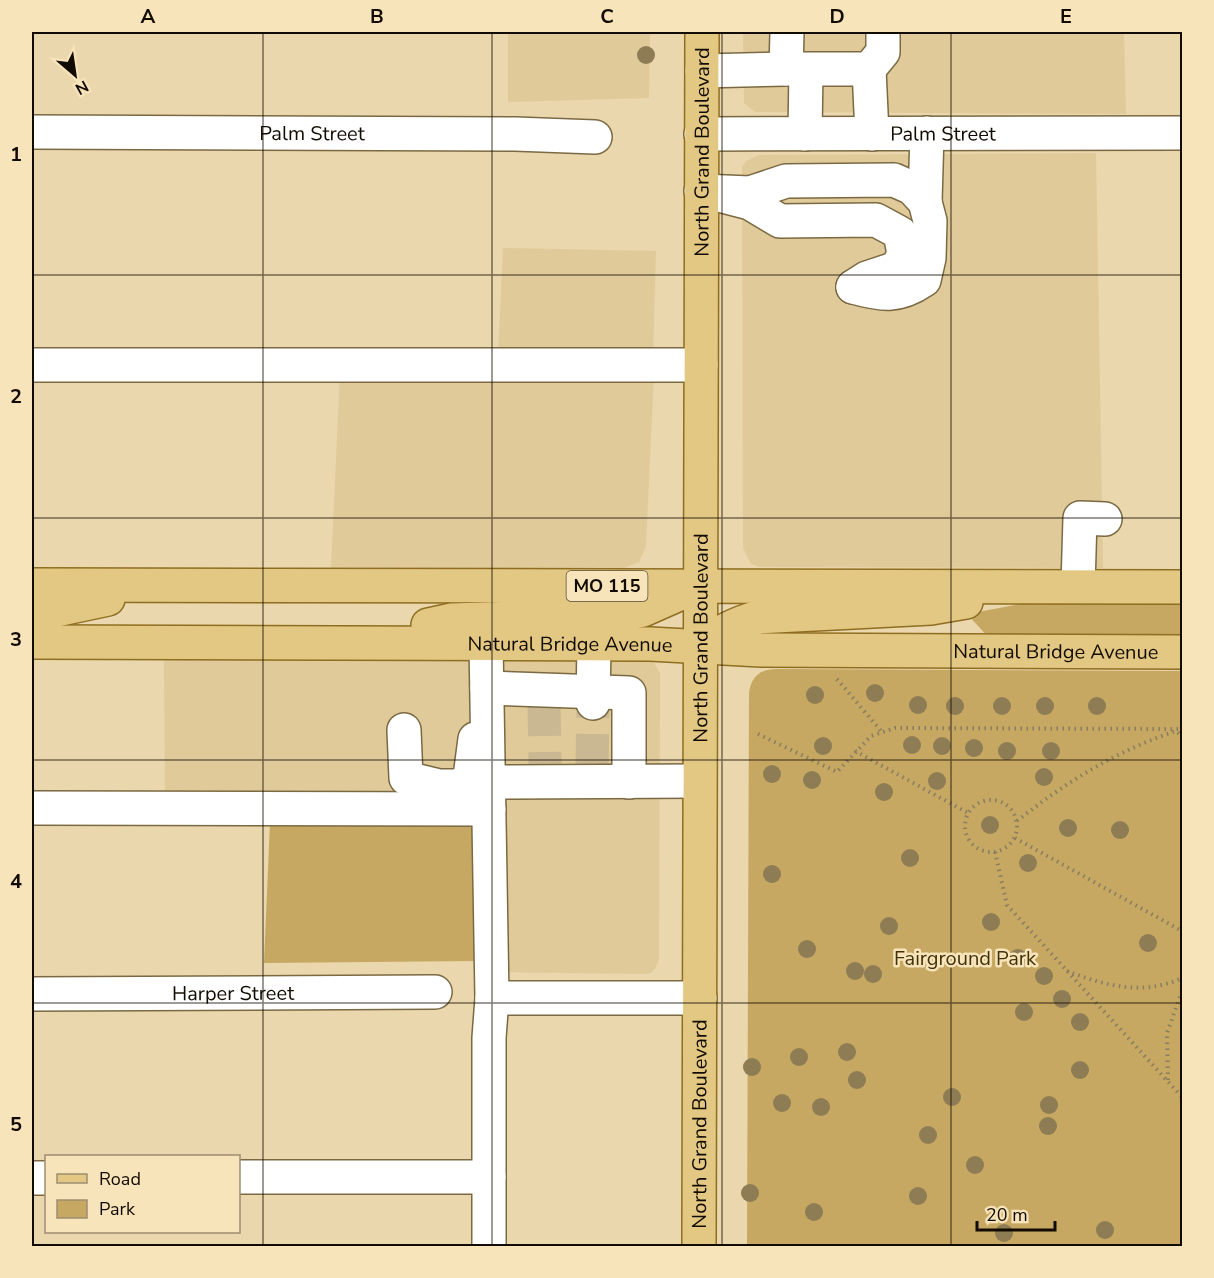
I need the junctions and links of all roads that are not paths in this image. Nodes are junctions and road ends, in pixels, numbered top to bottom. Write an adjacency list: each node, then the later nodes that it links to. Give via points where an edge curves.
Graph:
1 (702, 32): 6 (main road, North Grand Boulevard)
2 (787, 32): 5 (street)
3 (883, 32): 4 (street, via 883,52)
4 (869, 69): 5 (street); 12 (street)
5 (796, 70): 6 (street); 11 (street)
6 (702, 71): 10 (main road, North Grand Boulevard)
7 (32, 132): 13 (street, Palm Street)
8 (927, 133): 9 (street, Palm Street); 12 (street, Palm Street); 15 (street)
9 (1182, 133)
10 (701, 134): 11 (street, Palm Street); 14 (main road, North Grand Boulevard)
11 (805, 134): 12 (street, Palm Street)
12 (872, 134)
13 (595, 137)
14 (701, 191): 15 (street, via 750,193 786,181 894,180 912,188); 15 (street, via 750,203 780,221 876,220 900,233 904,254 897,268 853,287 882,295 909,290 924,280 930,222); 17 (main road, North Grand Boulevard)
15 (925, 202)
16 (32, 365): 17 (street)
17 (701, 365): 19 (main road, North Grand Boulevard)
18 (1105, 519): 23 (street, via 1080,518)
19 (700, 584): 21 (main road, MO 115, via 480,588); 22 (main road, MO 115); 27 (main road, via 663,603 625,614 451,620); 30 (main road, North Grand Boulevard)
20 (32, 585): 21 (main road, MO 115)
21 (165, 586): 25 (main road, via 56,610)
22 (1042, 586): 23 (main road, MO 115); 30 (main road, via 931,608 759,617 722,631)
23 (1078, 586): 24 (main road, MO 115)
24 (1182, 586)
25 (32, 611)
26 (32, 642): 27 (main road, Natural Bridge Avenue)
27 (356, 642): 28 (main road, Natural Bridge Avenue)
28 (486, 643): 29 (main road, Natural Bridge Avenue); 32 (street)
29 (594, 644): 30 (main road, Natural Bridge Avenue); 33 (street)
30 (700, 647): 31 (main road, Natural Bridge Avenue); 35 (main road, North Grand Boulevard)
31 (1182, 652)
32 (480, 684): 33 (street, via 544,696); 34 (street, via 470,777 460,786 439,786 406,778); 37 (street)
33 (593, 697): 36 (street, via 629,693)
34 (404, 730)
35 (699, 781): 36 (street); 42 (main road, North Grand Boulevard)
36 (629, 782): 37 (street, via 592,774 545,774)
37 (488, 796): 38 (street); 41 (street)
38 (32, 808)
39 (435, 992): 40 (street, Harper Street)
40 (32, 994)
41 (492, 998): 42 (street); 44 (street)
42 (700, 998): 46 (main road, North Grand Boulevard)
43 (240, 1177): 44 (street)
44 (489, 1177): 45 (street)
45 (489, 1246)
46 (699, 1246)

